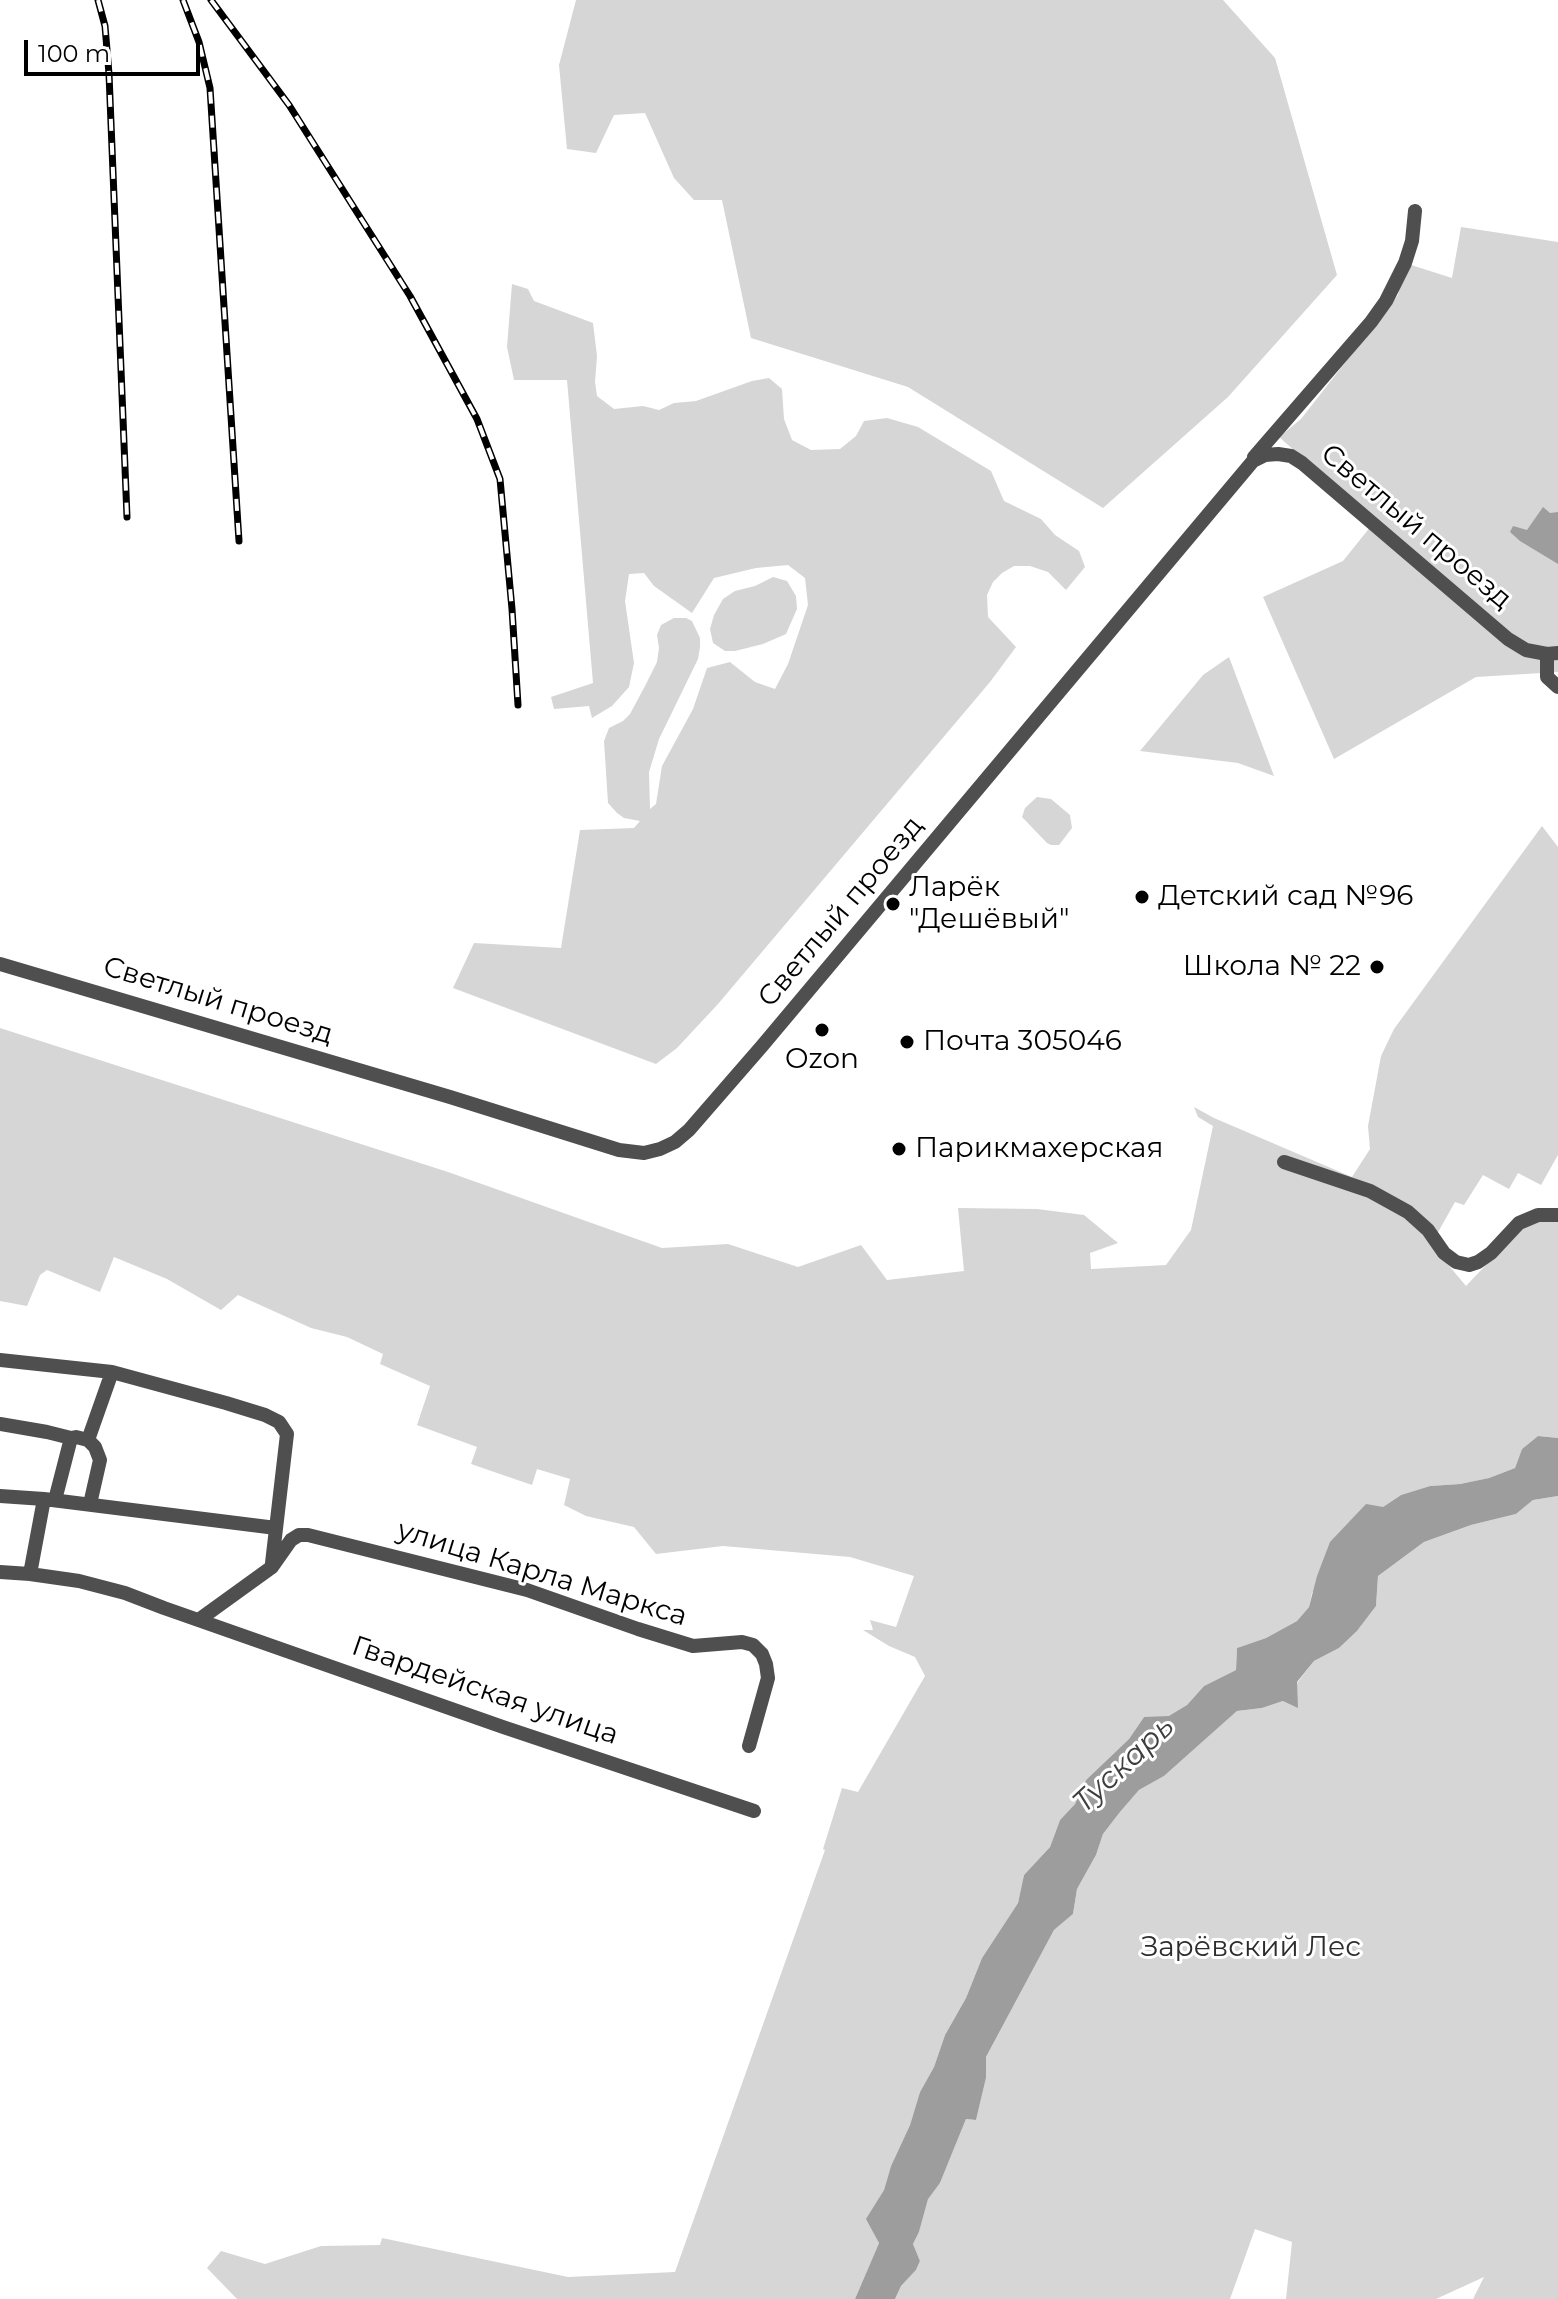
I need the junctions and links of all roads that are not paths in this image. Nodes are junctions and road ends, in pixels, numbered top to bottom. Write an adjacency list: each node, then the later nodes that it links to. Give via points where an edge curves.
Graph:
1 (1415, 211): 2 (street, via 1405,263 1386,301)
2 (1243, 470): 3 (street, Светлый проезд, via 1265,455 1291,456 1508,639 1526,650); 5 (street, Светлый проезд, via 762,1046 689,1130 660,1149 619,1150)
3 (1552, 654): 4 (street, via 1547,677)
4 (1558, 687)
5 (0, 964)
6 (1284, 1162): 7 (street, via 1370,1191 1408,1212 1444,1253 1469,1265 1491,1253 1519,1223 1538,1215)
7 (1558, 1215)
8 (0, 1360): 9 (street)
9 (112, 1372): 12 (street); 16 (street, via 279,1422 287,1434)
10 (0, 1424): 11 (street)
11 (71, 1438): 12 (street); 14 (street)
12 (88, 1440): 15 (street, via 100,1460)
13 (0, 1496): 14 (street)
14 (49, 1500): 15 (street); 19 (street)
15 (90, 1504): 16 (street)
16 (276, 1528): 17 (street)
17 (272, 1567): 20 (street, улица Карла Маркса); 21 (street, улица Карла Маркса, via 291,1540 308,1535 527,1590 693,1646 753,1645 762,1654 768,1678)
18 (0, 1572): 19 (street)
19 (30, 1574): 20 (street, via 125,1593)
20 (200, 1619): 22 (street, Гвардейская улица)
21 (749, 1746)
22 (754, 1811)

